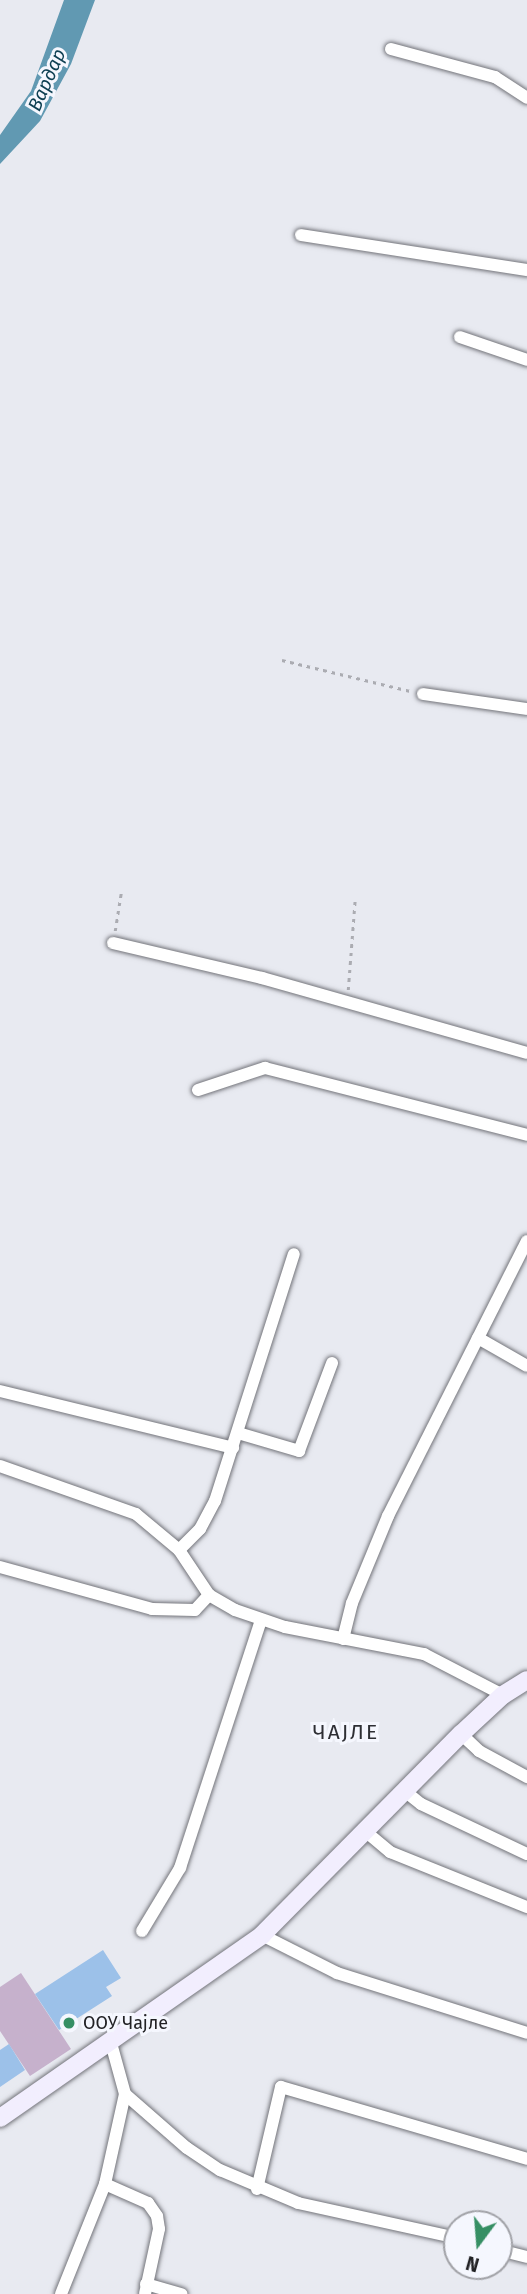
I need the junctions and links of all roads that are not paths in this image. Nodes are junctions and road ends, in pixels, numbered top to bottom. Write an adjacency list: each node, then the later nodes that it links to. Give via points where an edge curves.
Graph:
1 (391, 49): 2 (street, via 495,77)
2 (527, 98)
3 (301, 235): 4 (street)
4 (527, 270)
5 (460, 337): 6 (street)
6 (527, 360)
7 (423, 694): 8 (street)
8 (527, 709)
9 (113, 943): 10 (street)
10 (527, 1053)
11 (198, 1090): 12 (street, via 265,1068)
12 (527, 1135)
13 (527, 1241): 15 (street)
14 (294, 1254): 20 (street)
15 (523, 1261): 16 (street)
16 (478, 1338): 18 (street); 27 (street, via 374,1545)
17 (332, 1363): 20 (street, via 299,1451)
18 (527, 1366)
19 (0, 1391): 21 (street)
20 (238, 1433): 21 (street)
21 (233, 1448): 23 (street, via 209,1516)
22 (0, 1466): 23 (street, via 112,1502 136,1514)
23 (179, 1550): 25 (street)
24 (0, 1567): 25 (street, via 152,1609 195,1610)
25 (209, 1595): 26 (street)
26 (261, 1620): 27 (street); 36 (street, via 180,1868)
27 (344, 1639): 29 (street, via 424,1654)
28 (527, 1680): 29 (main road)
29 (503, 1695): 30 (main road)
30 (461, 1734): 31 (street, via 479,1751); 32 (main road)
31 (527, 1777)
32 (406, 1792): 33 (main road); 34 (street, via 431,1810)
33 (365, 1831): 35 (street, via 390,1852); 37 (main road)
34 (527, 1854)
35 (527, 1907)
36 (142, 1931)
37 (262, 1935): 38 (street, via 337,1973); 39 (main road)
38 (527, 2033)
39 (111, 2043): 40 (street); 41 (main road)
40 (125, 2094): 43 (street); 44 (street, via 187,2148)
41 (0, 2118)
42 (527, 2159): 44 (street, via 281,2087)
43 (105, 2184): 46 (street, via 148,2203 157,2216 159,2229); 47 (street)
44 (257, 2189): 45 (street, via 298,2203)
45 (443, 2235)
46 (145, 2289): 48 (street)
47 (61, 2294)
48 (183, 2294)

